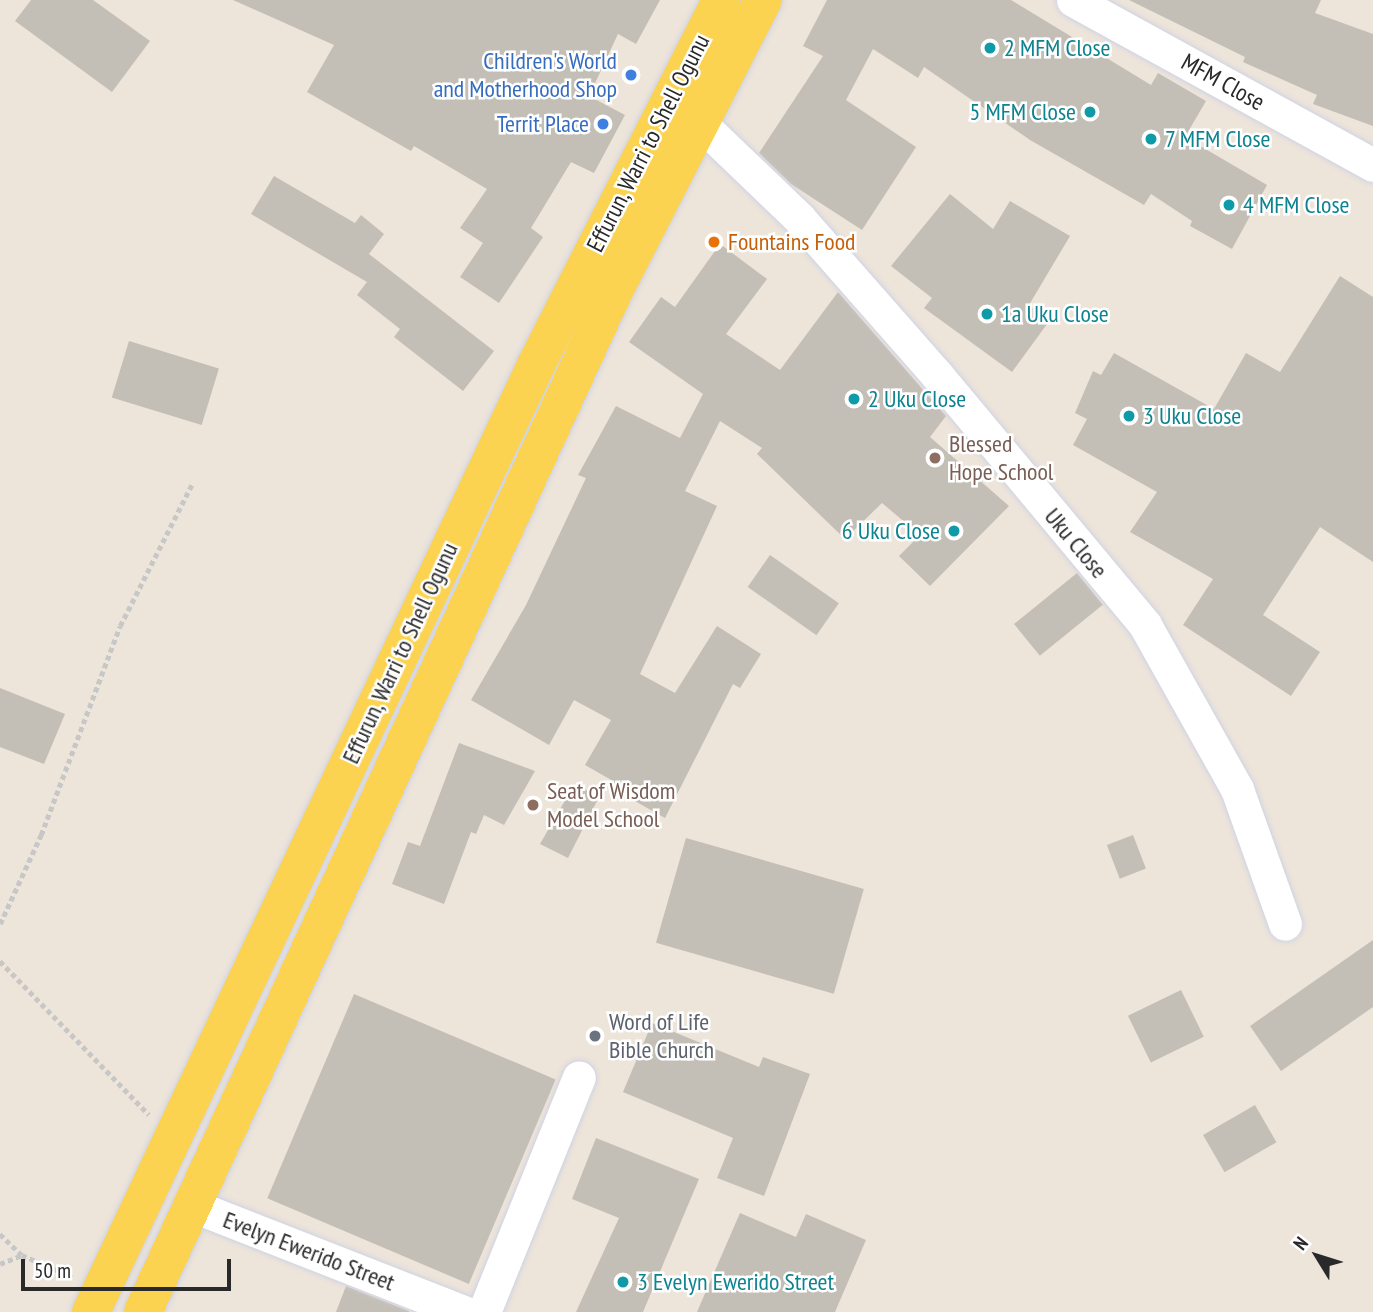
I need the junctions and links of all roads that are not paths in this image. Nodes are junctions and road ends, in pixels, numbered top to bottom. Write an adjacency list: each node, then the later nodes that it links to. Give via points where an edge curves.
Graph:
1 (763, 0): 4 (main road, Effurun, Warri to Shell Ogunu)
2 (1073, 0): 5 (street, MFM Close)
3 (718, 1): 7 (main road, Effurun, Warri to Shell Ogunu, via 536,365)
4 (700, 123): 6 (street, Uku Close, via 799,218 1145,625 1237,789); 9 (main road, Effurun, Warri to Shell Ogunu, via 612,295)
5 (1373, 165)
6 (1285, 924)
7 (203, 1067): 9 (main road); 11 (main road, Effurun, Warri to Shell Ogunu)
8 (579, 1077): 14 (street)
9 (247, 1087): 10 (main road, Effurun, Warri to Shell Ogunu)
10 (193, 1206): 12 (main road, Effurun, Warri to Shell Ogunu); 13 (street, Evelyn Ewerido Street)
11 (97, 1300)
12 (143, 1312)
13 (464, 1312)
14 (484, 1312)

